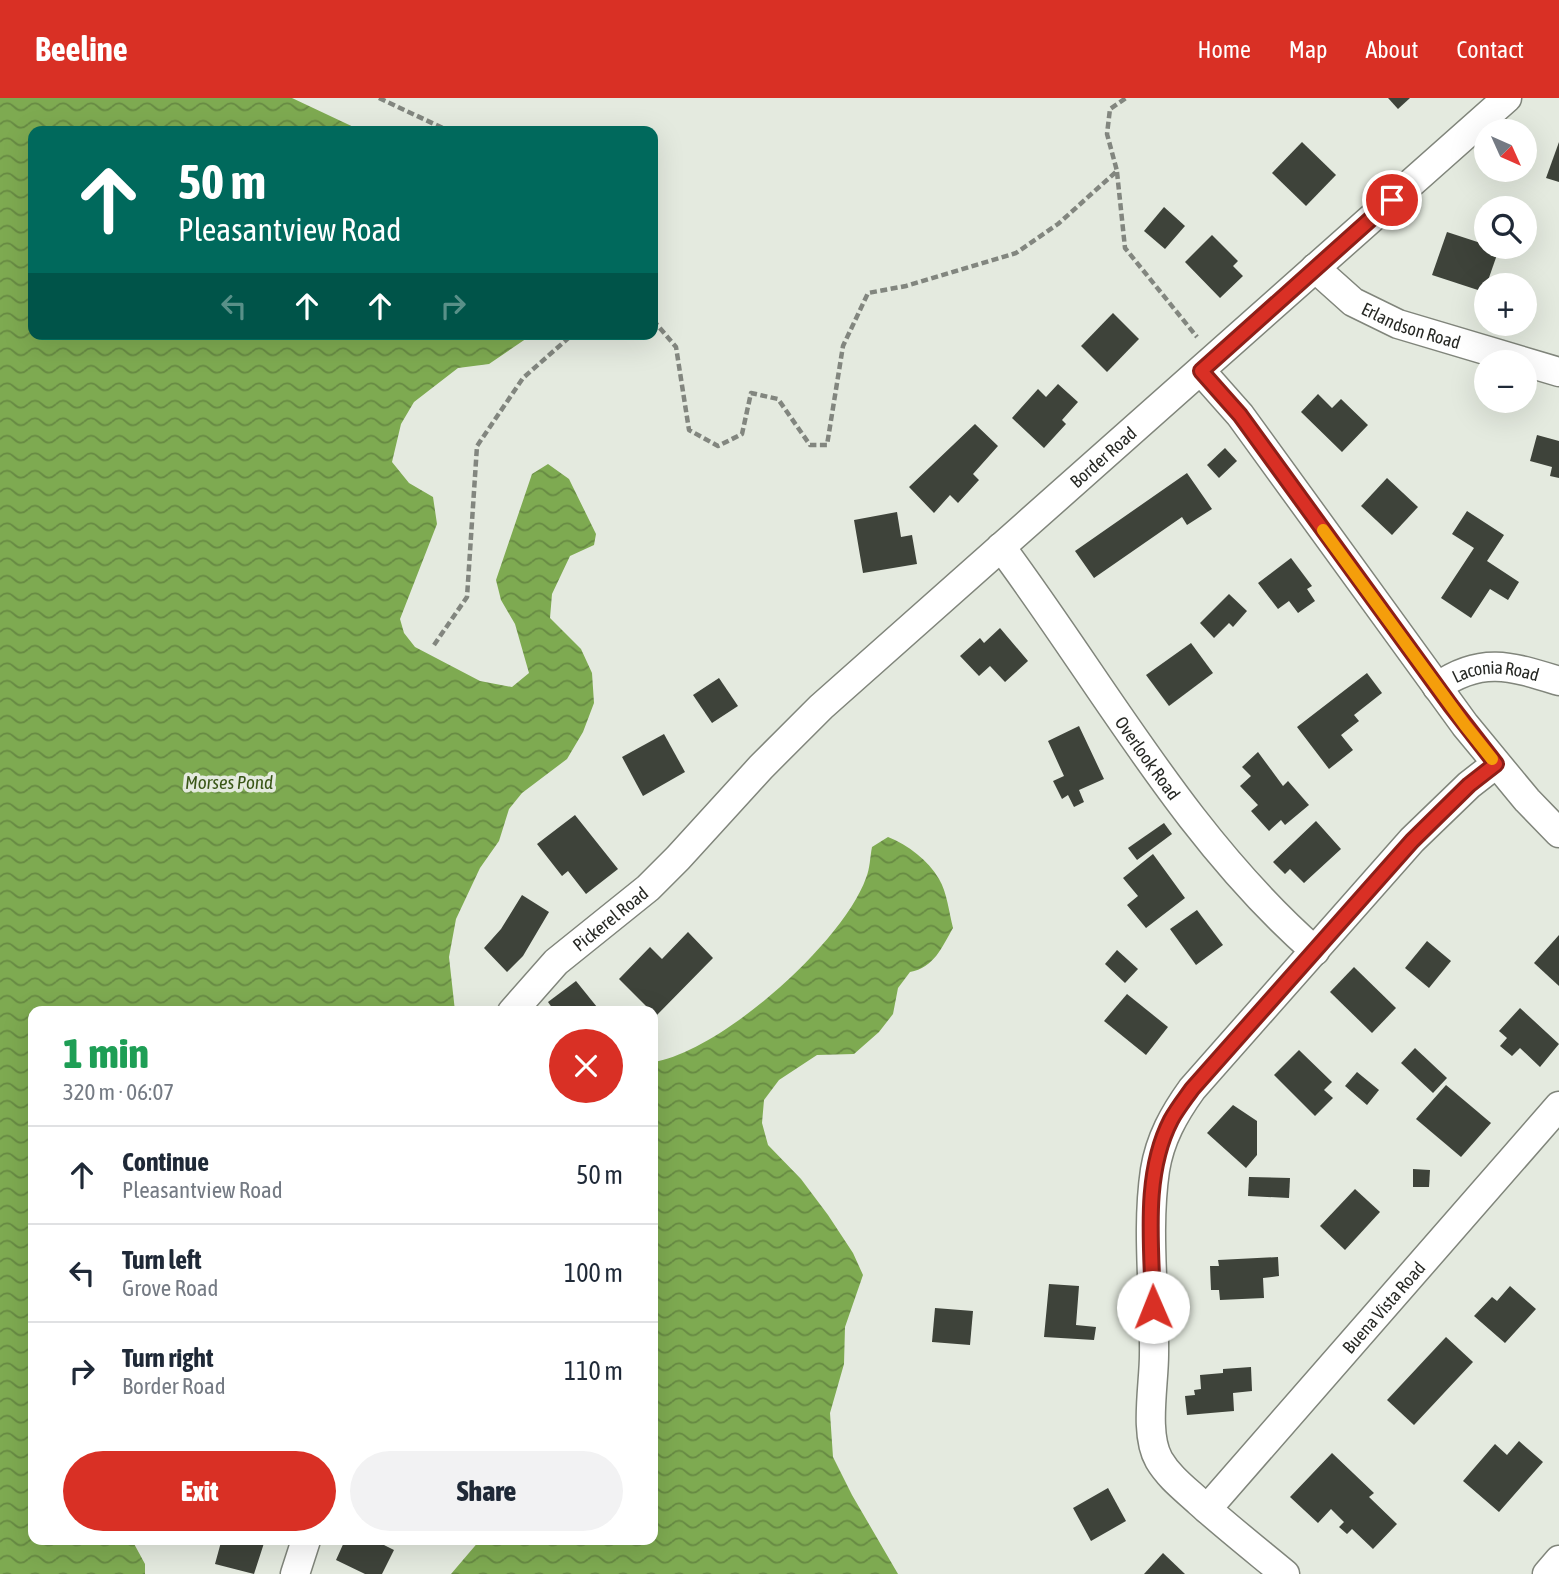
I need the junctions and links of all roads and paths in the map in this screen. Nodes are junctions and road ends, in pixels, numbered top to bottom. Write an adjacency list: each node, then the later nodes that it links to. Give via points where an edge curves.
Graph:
1 (379, 98): 4 (path)
2 (1126, 98): 5 (path, via 1110,109 1107,134)
3 (1507, 98): 6 (street, Border Road)
4 (438, 126)
5 (1116, 171): 7 (path, via 1058,224 1016,253 867,293 843,346 827,446 810,445 778,399 751,393 742,434 718,446 689,430 676,347); 9 (path, via 1125,248)
6 (1315, 268): 9 (street, Border Road); 10 (street, Erlandson Road, via 1353,302 1398,324)
7 (658, 326)
8 (566, 340): 12 (path, via 523,378 477,446 467,597)
9 (1208, 365): 11 (street, Border Road); 14 (street)
10 (1559, 372)
11 (1001, 547): 16 (street, Border Road, via 813,715); 18 (street, Overlook Road, via 1145,756 1217,851)
12 (434, 645)
13 (1559, 681): 14 (street, Laconia Road, via 1491,665 1472,668)
14 (1437, 687): 15 (street)
15 (1496, 764): 17 (street); 18 (street, via 1420,833)
16 (709, 825): 19 (street, Pickerel Road, via 648,888 556,962)
17 (1559, 833)
18 (1315, 951): 21 (street, via 1192,1089 1171,1121 1155,1169 1151,1422 1157,1458)
19 (517, 1006)
20 (1559, 1106): 21 (street, Buena Vista Road)
21 (1207, 1509): 25 (street)
22 (304, 1545): 24 (street)
23 (1559, 1560): 26 (street)
24 (295, 1574)
25 (1284, 1574)
26 (1547, 1574)

